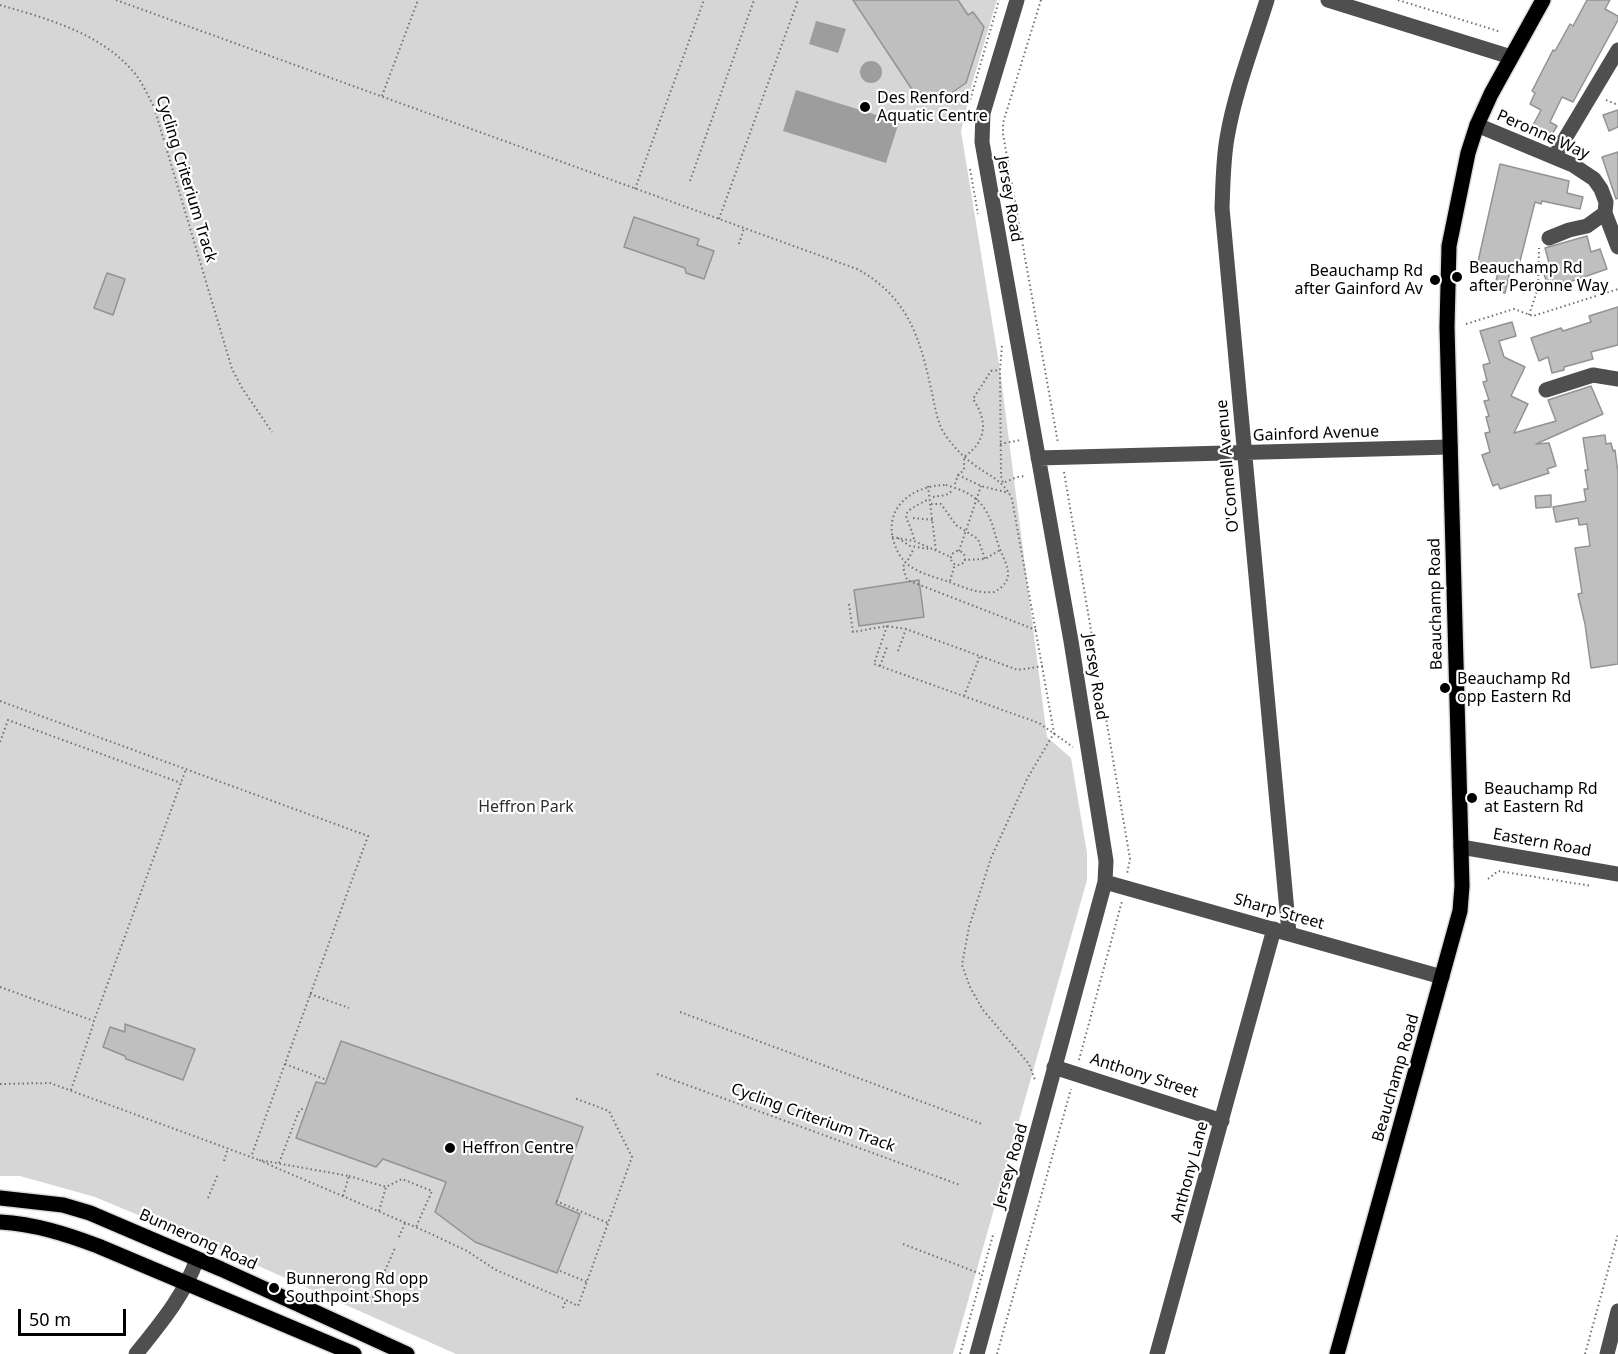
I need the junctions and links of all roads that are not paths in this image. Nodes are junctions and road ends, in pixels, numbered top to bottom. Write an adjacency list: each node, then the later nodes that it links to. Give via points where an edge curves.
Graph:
1 (1017, 0): 16 (street, Jersey Road, via 983,113 982,142)
2 (1267, 0): 15 (street, O'Connell Avenue, via 1236,99 1223,174 1222,208)
3 (1328, 0): 6 (street)
4 (1543, 0): 6 (main road, Beauchamp Road)
5 (1618, 50): 8 (street)
6 (1511, 57): 7 (main road, Beauchamp Road)
7 (1477, 125): 8 (street, Peronne Way); 14 (main road, Beauchamp Road, via 1449,246)
8 (1554, 157): 9 (street, Peronne Way, via 1594,179 1606,202)
9 (1605, 213): 10 (street, via 1587,226); 11 (street, Peronne Way)
10 (1550, 238)
11 (1618, 247)
12 (1618, 379): 13 (street, via 1593,375)
13 (1546, 390)
14 (1450, 447): 15 (street, Gainford Avenue); 17 (main road, Beauchamp Road)
15 (1245, 454): 16 (street, Gainford Avenue); 20 (street, O'Connell Avenue)
16 (1038, 458): 19 (street, Jersey Road, via 1106,861)
17 (1461, 847): 18 (street, Eastern Road); 21 (main road, Beauchamp Road, via 1460,911)
18 (1618, 874)
19 (1105, 882): 20 (street, Sharp Street); 22 (street, Jersey Road)
20 (1282, 931): 21 (street, Sharp Street); 23 (street, Anthony Lane)
21 (1442, 977): 34 (main road, Beauchamp Road)
22 (1054, 1067): 23 (street, Anthony Street); 32 (street, Jersey Road)
23 (1222, 1120): 33 (street, Anthony Lane)
24 (0, 1198): 26 (main road, Bunnerong Road, via 63,1205 90,1213)
25 (0, 1222): 27 (main road, via 60,1232)
26 (197, 1258): 27 (street); 31 (main road, Bunnerong Road)
27 (187, 1283): 29 (street, via 175,1305); 30 (main road)
28 (1618, 1311): 35 (street)
29 (136, 1354)
30 (354, 1354)
31 (407, 1354)
32 (977, 1354)
33 (1157, 1354)
34 (1337, 1354)
35 (1606, 1354)

